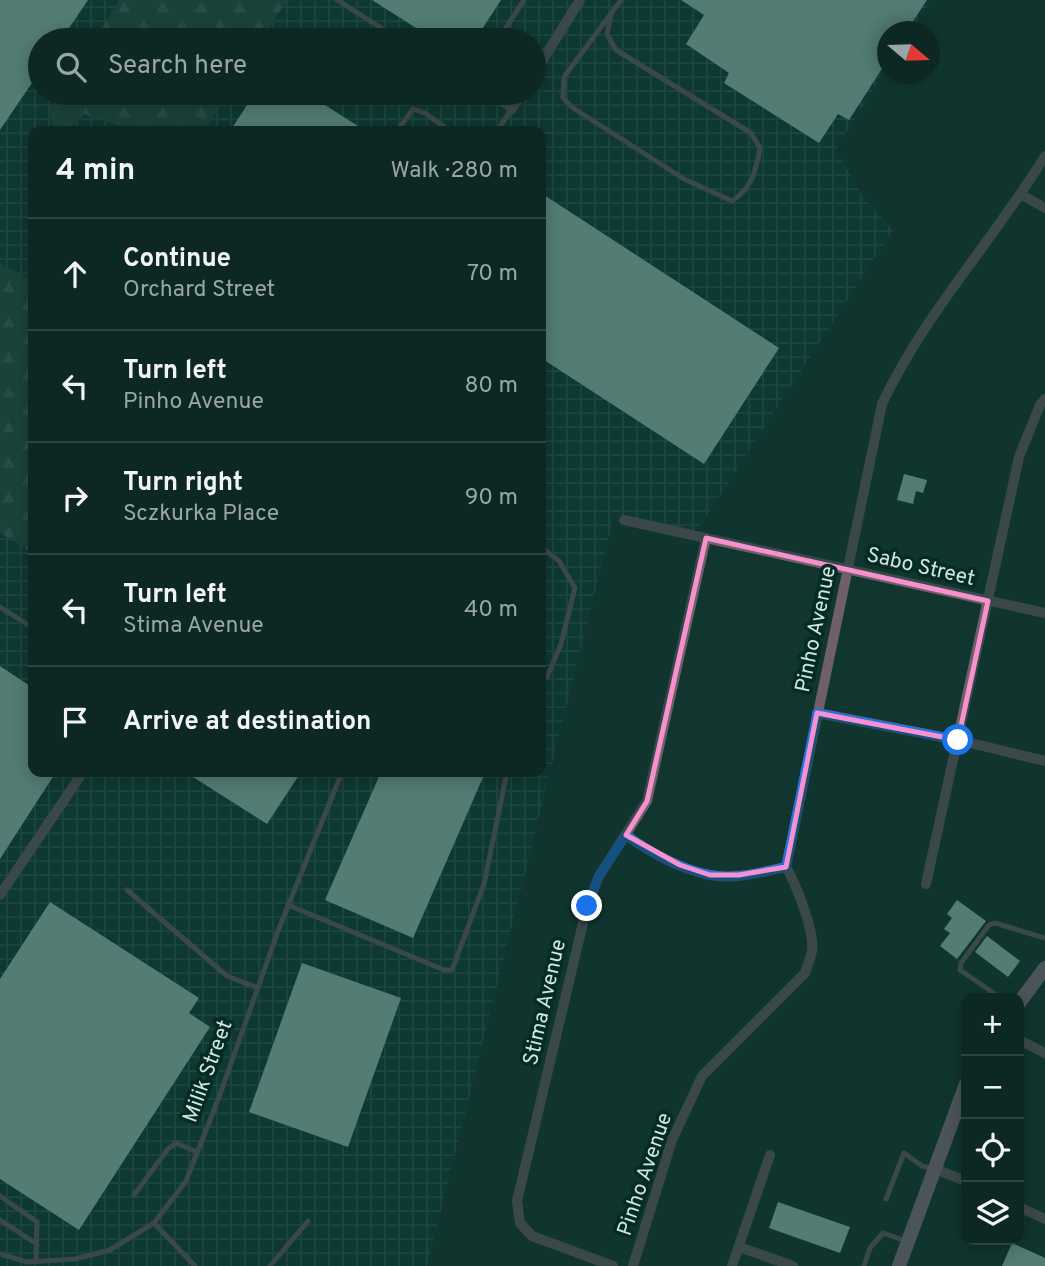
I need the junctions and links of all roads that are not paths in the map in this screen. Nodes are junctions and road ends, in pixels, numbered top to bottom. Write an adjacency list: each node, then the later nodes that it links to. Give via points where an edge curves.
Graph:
1 (337, 0): 6 (lane)
2 (524, 0): 7 (lane)
3 (580, 0): 8 (street)
4 (621, 0): 5 (lane)
5 (611, 15): 5 (lane, via 607,34 616,50 751,133 760,148 756,173 744,193 732,201 684,179 563,98 564,77)
6 (381, 28)
7 (506, 28)
8 (546, 55)
9 (503, 105): 11 (lane)
10 (514, 105): 11 (street)
11 (511, 110): 14 (lane)
12 (401, 126): 13 (lane, via 413,109)
13 (443, 126)
14 (500, 126)
15 (1045, 156): 16 (street, Pinho Avenue)
16 (1021, 195): 17 (street); 22 (street, Pinho Avenue, via 948,293 893,379 882,404)
17 (1045, 208)
18 (1045, 399): 23 (street, via 1020,457)
19 (624, 520): 20 (street, Sabo Street)
20 (706, 538): 22 (street, Sabo Street); 34 (street, Stima Avenue, via 647,801)
21 (546, 551): 27 (lane, via 559,561 575,588 561,644)
22 (848, 569): 23 (street, Sabo Street); 28 (street, Pinho Avenue)
23 (988, 601): 25 (street, Sabo Street); 29 (street)
24 (0, 607): 26 (lane)
25 (1045, 613)
26 (28, 625)
27 (546, 677)
28 (817, 713): 29 (street); 35 (street, Pinho Avenue)
29 (958, 740): 30 (street); 36 (street)
30 (1045, 761)
31 (80, 777): 38 (street)
32 (340, 777): 39 (lane, Milik Street)
33 (506, 777): 39 (lane, via 484,884 452,970)
34 (626, 835): 35 (street, via 664,858 710,875); 67 (street, Stima Avenue, via 599,876 587,906 517,1201 520,1223 532,1236)
35 (786, 867): 68 (street, Pinho Avenue, via 812,937 813,951 805,973 702,1076 672,1140)
36 (926, 884)
37 (127, 890): 42 (lane, via 227,976)
38 (0, 895)
39 (288, 905): 42 (lane, Milik Street)
40 (1045, 938): 43 (lane, via 989,925 960,970)
41 (1045, 968): 44 (main road)
42 (258, 988): 48 (lane, Milik Street)
43 (994, 993)
44 (1024, 996)
45 (1024, 1042): 46 (street)
46 (1045, 1053)
47 (961, 1098): 50 (main road)
48 (197, 1152): 52 (lane, via 176,1143); 59 (lane, Milik Street, via 186,1181)
49 (771, 1155): 62 (street)
50 (935, 1169): 51 (street); 54 (lane, via 904,1153); 60 (main road)
51 (961, 1179)
52 (134, 1195)
53 (0, 1196): 61 (lane, via 37,1222)
54 (886, 1199)
55 (1024, 1209): 56 (street)
56 (1045, 1219)
57 (0, 1220): 61 (lane)
58 (308, 1221): 66 (lane)
59 (154, 1223): 64 (lane, Milik Street, via 110,1250); 65 (lane)
60 (908, 1242): 71 (lane, via 883,1233 870,1248); 72 (main road)
61 (37, 1244): 64 (lane)
62 (739, 1247): 69 (street); 70 (street)
63 (0, 1254): 64 (lane, Milik Street)
64 (36, 1262)
65 (195, 1266)
66 (270, 1266)
67 (613, 1266)
68 (633, 1266)
69 (732, 1266)
70 (793, 1266)
71 (864, 1266)
72 (899, 1266)

